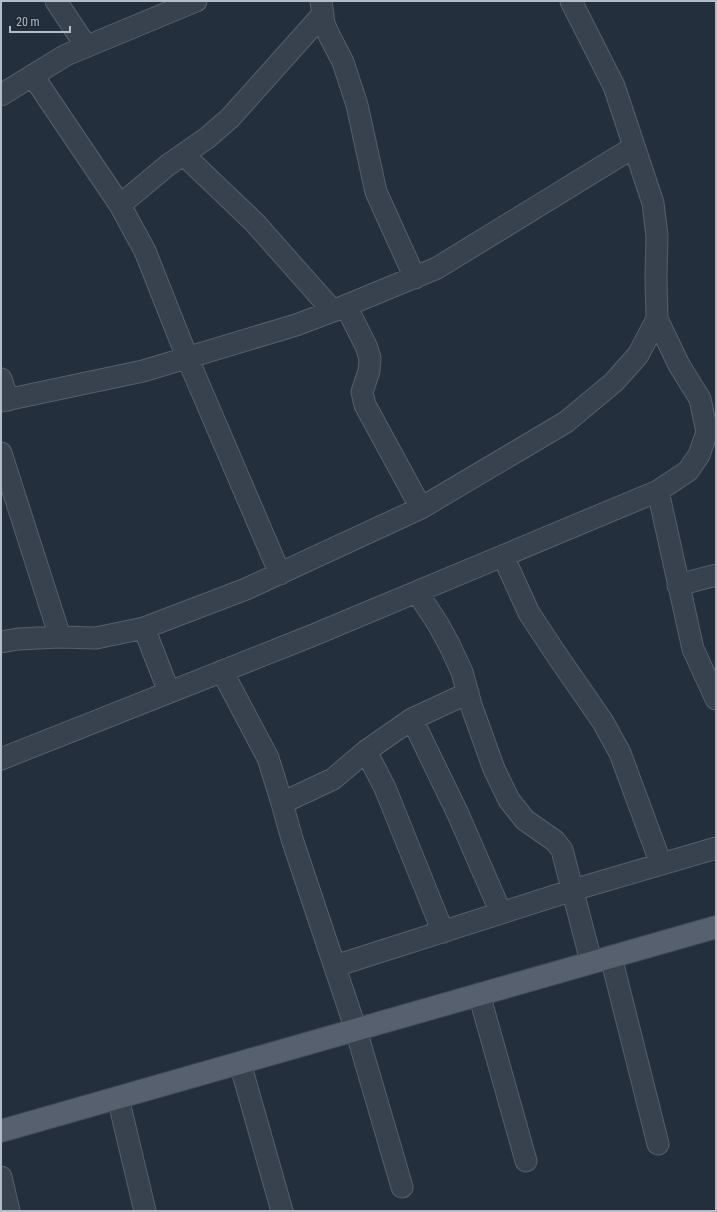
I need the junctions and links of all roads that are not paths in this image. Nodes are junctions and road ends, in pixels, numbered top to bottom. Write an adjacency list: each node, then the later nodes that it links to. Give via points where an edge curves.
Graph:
1 (56, 1): 5 (street)
2 (196, 1): 5 (street)
3 (571, 1): 8 (street, via 614,86)
4 (322, 8): 9 (street, via 230,118); 11 (street, via 324,24 343,62 357,105 376,192)
5 (86, 46): 6 (street, via 66,55)
6 (33, 76): 7 (street); 10 (street)
7 (1, 95)
8 (634, 147): 11 (street, via 437,268); 13 (street, via 653,203 658,236)
9 (184, 154): 10 (street); 12 (street)
10 (120, 205): 14 (street, via 145,251)
11 (415, 278): 12 (street)
12 (340, 309): 14 (street, via 296,325); 20 (street, via 366,346 370,358 369,371 362,392 365,405)
13 (658, 319): 18 (street, via 679,365 700,399 707,432); 20 (street, via 638,354 619,376 566,422)
14 (187, 357): 16 (street, via 143,371); 22 (street)
15 (1, 379): 16 (street)
16 (5, 400)
17 (1, 454): 27 (street)
18 (708, 454): 19 (street)
19 (658, 491): 21 (street); 24 (street)
20 (421, 508): 22 (street)
21 (503, 556): 25 (street); 38 (street, via 529,613 603,722 620,753)
22 (280, 574): 26 (street)
23 (716, 575): 24 (street)
24 (678, 585): 32 (street, via 693,649)
25 (417, 592): 29 (street); 31 (street, via 449,644)
26 (144, 628): 27 (street, via 96,638); 30 (street)
27 (60, 637): 28 (street)
28 (1, 642)
29 (222, 671): 30 (street); 36 (street, via 268,758)
30 (169, 692): 35 (street)
31 (468, 692): 33 (street); 39 (street, via 494,770 509,800 525,820 555,841 562,850)
32 (716, 699)
33 (412, 719): 34 (street); 40 (street, via 458,814)
34 (366, 751): 36 (street, via 333,778); 42 (street, via 385,788)
35 (1, 759)
36 (282, 803): 44 (street)
37 (716, 848): 38 (street)
38 (661, 864): 39 (street)
39 (573, 890): 40 (street); 43 (street)
40 (501, 913): 42 (street)
41 (716, 927): 43 (main road)
42 (443, 932): 44 (street)
43 (601, 959): 45 (main road); 50 (street)
44 (335, 966): 46 (street)
45 (479, 994): 46 (main road); 51 (street)
46 (356, 1030): 47 (main road); 53 (street)
47 (240, 1063): 48 (main road); 56 (street)
48 (118, 1098): 49 (main road); 55 (street)
49 (1, 1131)
50 (658, 1144)
51 (526, 1161)
52 (1, 1177): 54 (street)
53 (402, 1187)
54 (9, 1211)
55 (145, 1211)
56 (282, 1211)

